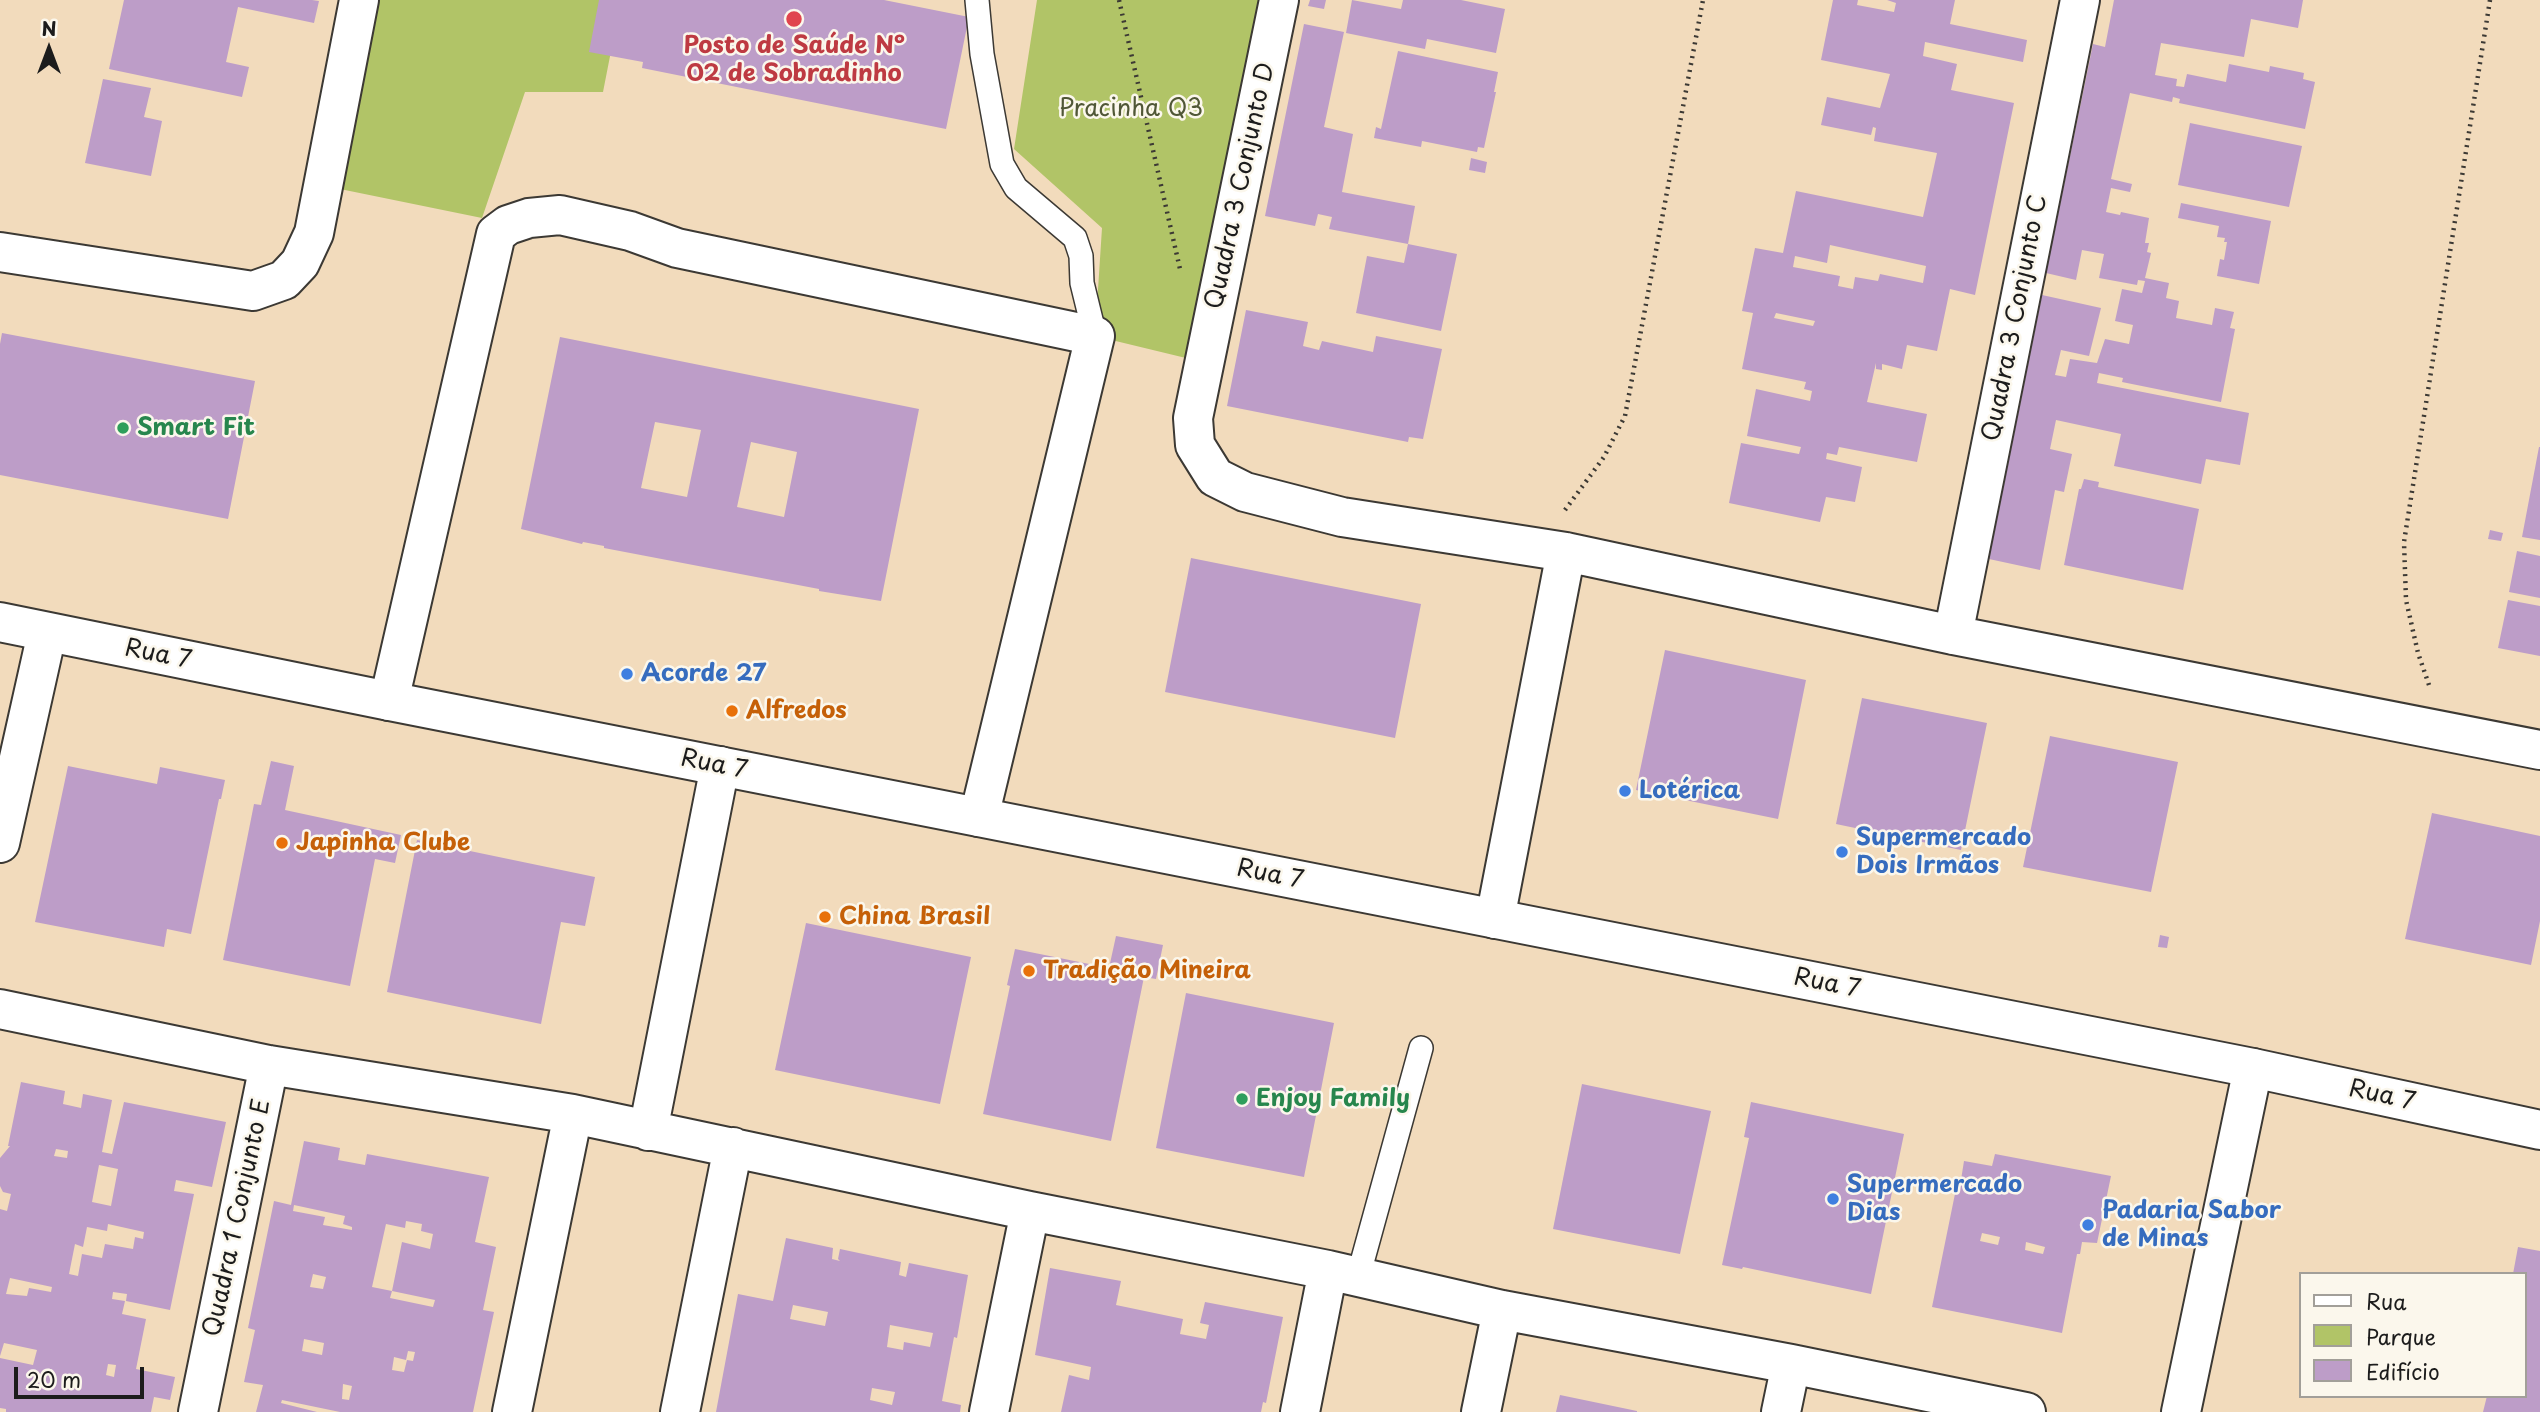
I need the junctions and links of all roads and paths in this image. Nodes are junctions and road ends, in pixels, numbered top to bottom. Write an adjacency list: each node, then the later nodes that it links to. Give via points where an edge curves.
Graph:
1 (359, 0): 8 (street, via 314,233 300,263 284,280 253,290)
2 (977, 0): 10 (lane, via 1002,164 1016,188 1075,238)
3 (1119, 0): 9 (path)
4 (1279, 0): 11 (street, Quadra 3 Conjunto D, via 1193,418 1195,445 1216,477 1245,492 1342,517)
5 (1703, 0): 11 (path, via 1625,416 1604,457 1563,514)
6 (2080, 0): 14 (street, Quadra 3 Conjunto C)
7 (2490, 0): 16 (path, via 2404,542 2406,600 2430,685)
8 (0, 252)
9 (1182, 279)
10 (1095, 336): 15 (street, via 677,248 630,231 560,215 508,225 496,234); 19 (street)
11 (1558, 551): 14 (street, Quadra 3 Conjunto D); 21 (street)
12 (0, 622): 13 (street, Rua 7)
13 (47, 633): 15 (street, Rua 7); 20 (street)
14 (1953, 635): 16 (street, Quadra 3 Conjunto D)
15 (389, 701): 18 (street, Rua 7)
16 (2428, 728): 17 (street, Quadra 3 Conjunto D)
17 (2540, 750)
18 (720, 766): 19 (street, Rua 7); 28 (street)
19 (979, 817): 21 (street, Rua 7)
20 (0, 843)
21 (1495, 919): 25 (street, Rua 7)
22 (0, 1009): 24 (street)
23 (1421, 1048): 31 (lane)
24 (269, 1065): 26 (street); 34 (street, Quadra 1 Conjunto E)
25 (2253, 1068): 27 (street, Rua 7); 42 (street)
26 (573, 1114): 28 (street); 35 (street)
27 (2540, 1130)
28 (648, 1131): 29 (street)
29 (733, 1147): 30 (street); 36 (street)
30 (1030, 1211): 31 (street); 37 (street)
31 (1343, 1274): 32 (street); 38 (street)
32 (1502, 1310): 33 (street); 39 (street)
33 (1791, 1364): 40 (street); 41 (street)
34 (198, 1412)
35 (512, 1412)
36 (680, 1412)
37 (989, 1412)
38 (1300, 1412)
39 (1481, 1412)
40 (1781, 1412)
41 (2026, 1412)
42 (2180, 1412)

